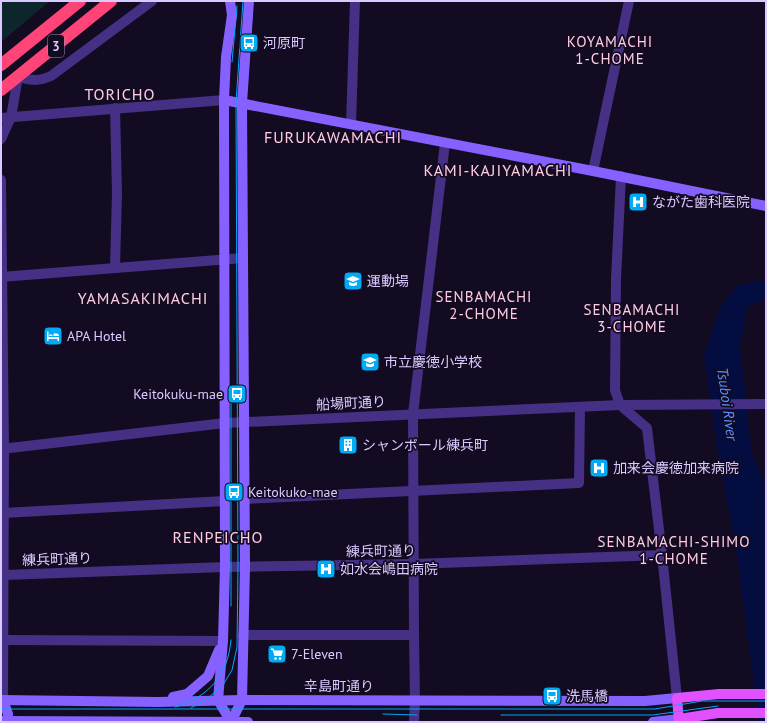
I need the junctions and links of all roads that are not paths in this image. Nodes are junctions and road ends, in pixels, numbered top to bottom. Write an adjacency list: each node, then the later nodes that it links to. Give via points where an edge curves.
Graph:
1 (80, 1): 8 (highway, 3)
2 (111, 1): 9 (highway, 3)
3 (152, 1): 9 (street, via 51,76 34,81)
4 (230, 1): 11 (street, via 232,15)
5 (249, 1): 12 (street)
6 (355, 1): 15 (street)
7 (629, 1): 18 (street)
8 (1, 65)
9 (18, 77): 10 (highway, 3); 14 (street)
10 (1, 90)
11 (224, 100): 12 (street); 13 (street); 23 (street)
12 (242, 103): 15 (street); 22 (street)
13 (115, 108): 14 (street); 24 (street)
14 (6, 117): 16 (street)
15 (351, 124): 17 (street)
16 (1, 140)
17 (445, 143): 18 (street); 29 (street)
18 (593, 170): 19 (street)
19 (621, 176): 21 (street); 27 (street, via 615,382)
20 (1, 180): 25 (street)
21 (766, 206)
22 (243, 258): 23 (street); 31 (street)
23 (224, 259): 24 (street); 30 (street)
24 (115, 268): 25 (street)
25 (2, 277): 32 (street)
26 (761, 404): 27 (street, 船場町通り)
27 (620, 405): 28 (street, 船場町通り); 37 (street, via 647,428)
28 (580, 407): 29 (street, 船場町通り); 33 (street, via 579,483)
29 (413, 414): 31 (street, 船場町通り); 33 (street)
30 (225, 423): 31 (street, 船場町通り); 32 (street, 船場町通り); 35 (street)
31 (244, 423): 34 (street)
32 (2, 449): 36 (street)
33 (413, 491): 34 (street); 38 (street)
34 (244, 499): 40 (street)
35 (225, 501): 36 (street); 39 (street)
36 (3, 513): 41 (street)
37 (662, 555): 38 (street, 練兵町通り); 47 (street)
38 (413, 564): 40 (street, 練兵町通り); 43 (street)
39 (225, 567): 40 (street, 練兵町通り); 41 (street, 練兵町通り); 45 (street)
40 (245, 567): 42 (street)
41 (4, 575): 44 (street)
42 (243, 634): 43 (street); 50 (street)
43 (414, 635): 51 (street)
44 (4, 640): 45 (street); 48 (street)
45 (223, 641): 49 (street); 52 (street, via 208,676 187,694)
46 (766, 694): 47 (main road, via 720,694)
47 (677, 698): 51 (street, 辛島町通り, via 645,701); 54 (main road)
48 (2, 700): 52 (street, 辛島町通り); 55 (street, via 8,714)
49 (218, 700): 50 (street, 辛島町通り); 52 (street, 辛島町通り); 56 (street)
50 (242, 700): 51 (street, 辛島町通り); 56 (street)
51 (416, 701): 58 (street)
52 (158, 702)
53 (766, 713): 54 (main road, via 718,713)
54 (679, 720): 59 (street)
55 (5, 721): 56 (street)
56 (231, 722): 57 (street)
57 (248, 722)
58 (414, 722)
59 (653, 722)

